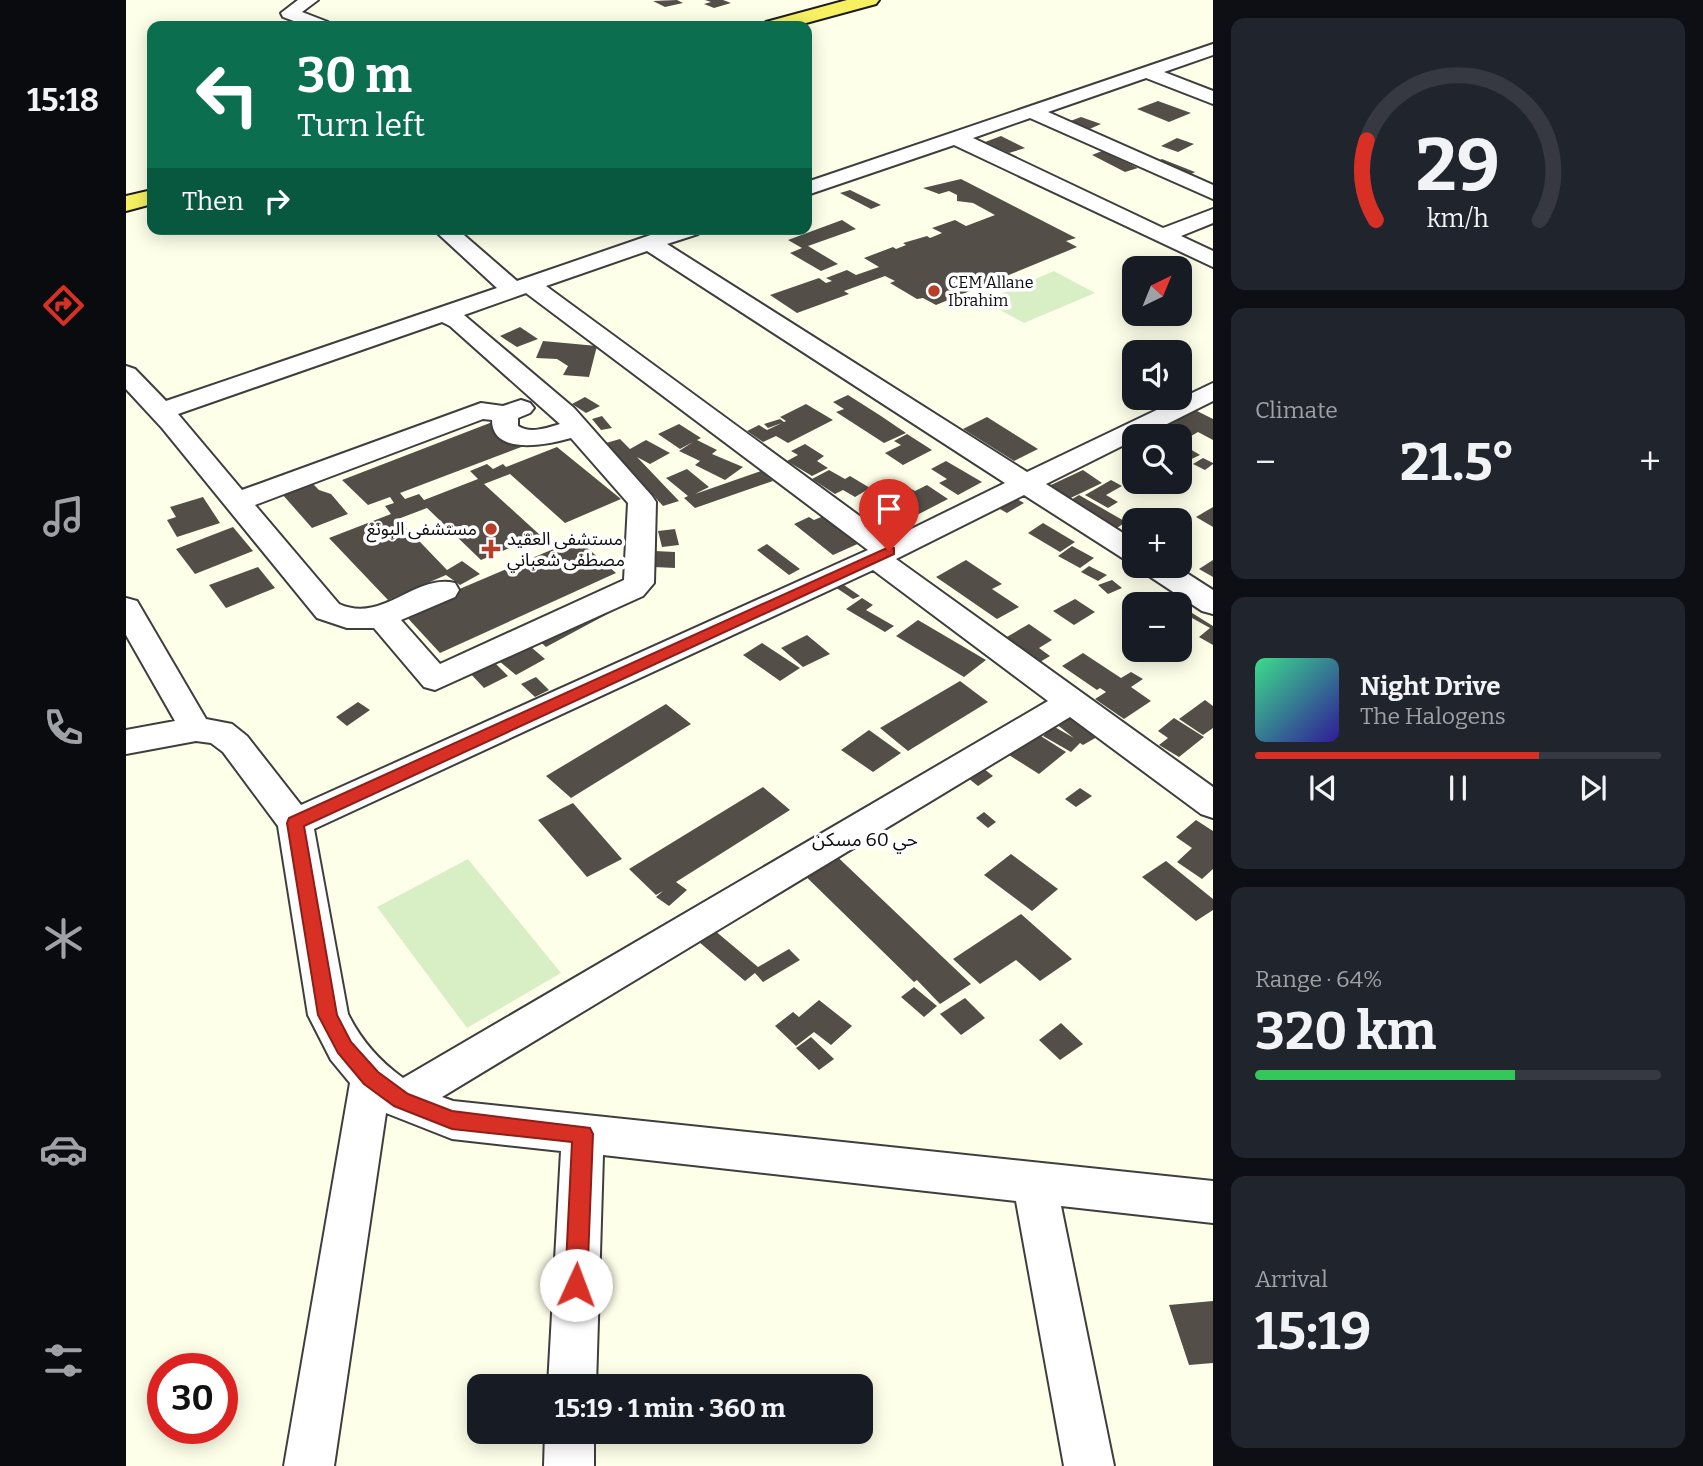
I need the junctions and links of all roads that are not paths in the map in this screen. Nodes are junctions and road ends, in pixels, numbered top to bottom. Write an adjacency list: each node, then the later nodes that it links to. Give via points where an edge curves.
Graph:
1 (310, 0): 3 (street, via 292,10)
2 (869, 0): 4 (main road)
3 (288, 21)
4 (792, 21)
5 (1213, 49): 6 (street)
6 (1147, 72): 7 (street); 8 (street)
7 (1213, 98)
8 (1032, 112): 9 (street); 11 (street)
9 (956, 138): 10 (street); 17 (street)
10 (812, 187)
11 (1213, 193)
12 (147, 198): 13 (main road)
13 (126, 204)
14 (1213, 215): 17 (street)
15 (452, 235): 20 (street)
16 (672, 235): 18 (street)
17 (1162, 236): 19 (street)
18 (649, 243): 20 (street); 28 (street)
19 (1213, 260)
20 (521, 287): 21 (street); 31 (street)
21 (443, 314): 23 (street, via 458,321); 25 (street)
22 (126, 374): 25 (street)
23 (546, 397): 26 (street); 27 (street)
24 (1207, 400): 28 (street)
25 (159, 412): 29 (street)
26 (505, 414): 27 (street, via 509,431 523,438 542,439); 29 (street, via 481,411)
27 (576, 427): 36 (street, via 642,502 639,583 435,679)
28 (1026, 484): 30 (street); 31 (street)
29 (236, 502): 36 (street, via 328,611 359,620)
30 (1122, 545)
31 (882, 555): 37 (street); 41 (street)
32 (1173, 578): 34 (street)
33 (444, 590): 36 (street)
34 (1213, 604)
35 (126, 608): 38 (street)
36 (380, 618)
37 (1071, 702): 40 (street); 42 (street)
38 (196, 729): 39 (street); 41 (street, via 220,732 235,744)
39 (126, 742)
40 (1206, 790)
41 (295, 823): 42 (street, via 328,1015 345,1048)
42 (386, 1089): 43 (street, via 452,1120); 48 (street)
43 (583, 1134): 44 (street); 46 (street)
44 (1035, 1183): 45 (street); 50 (street)
45 (1213, 1202)
46 (573, 1374)
47 (570, 1444): 49 (street)
48 (309, 1466)
49 (569, 1466)
50 (1089, 1466)

